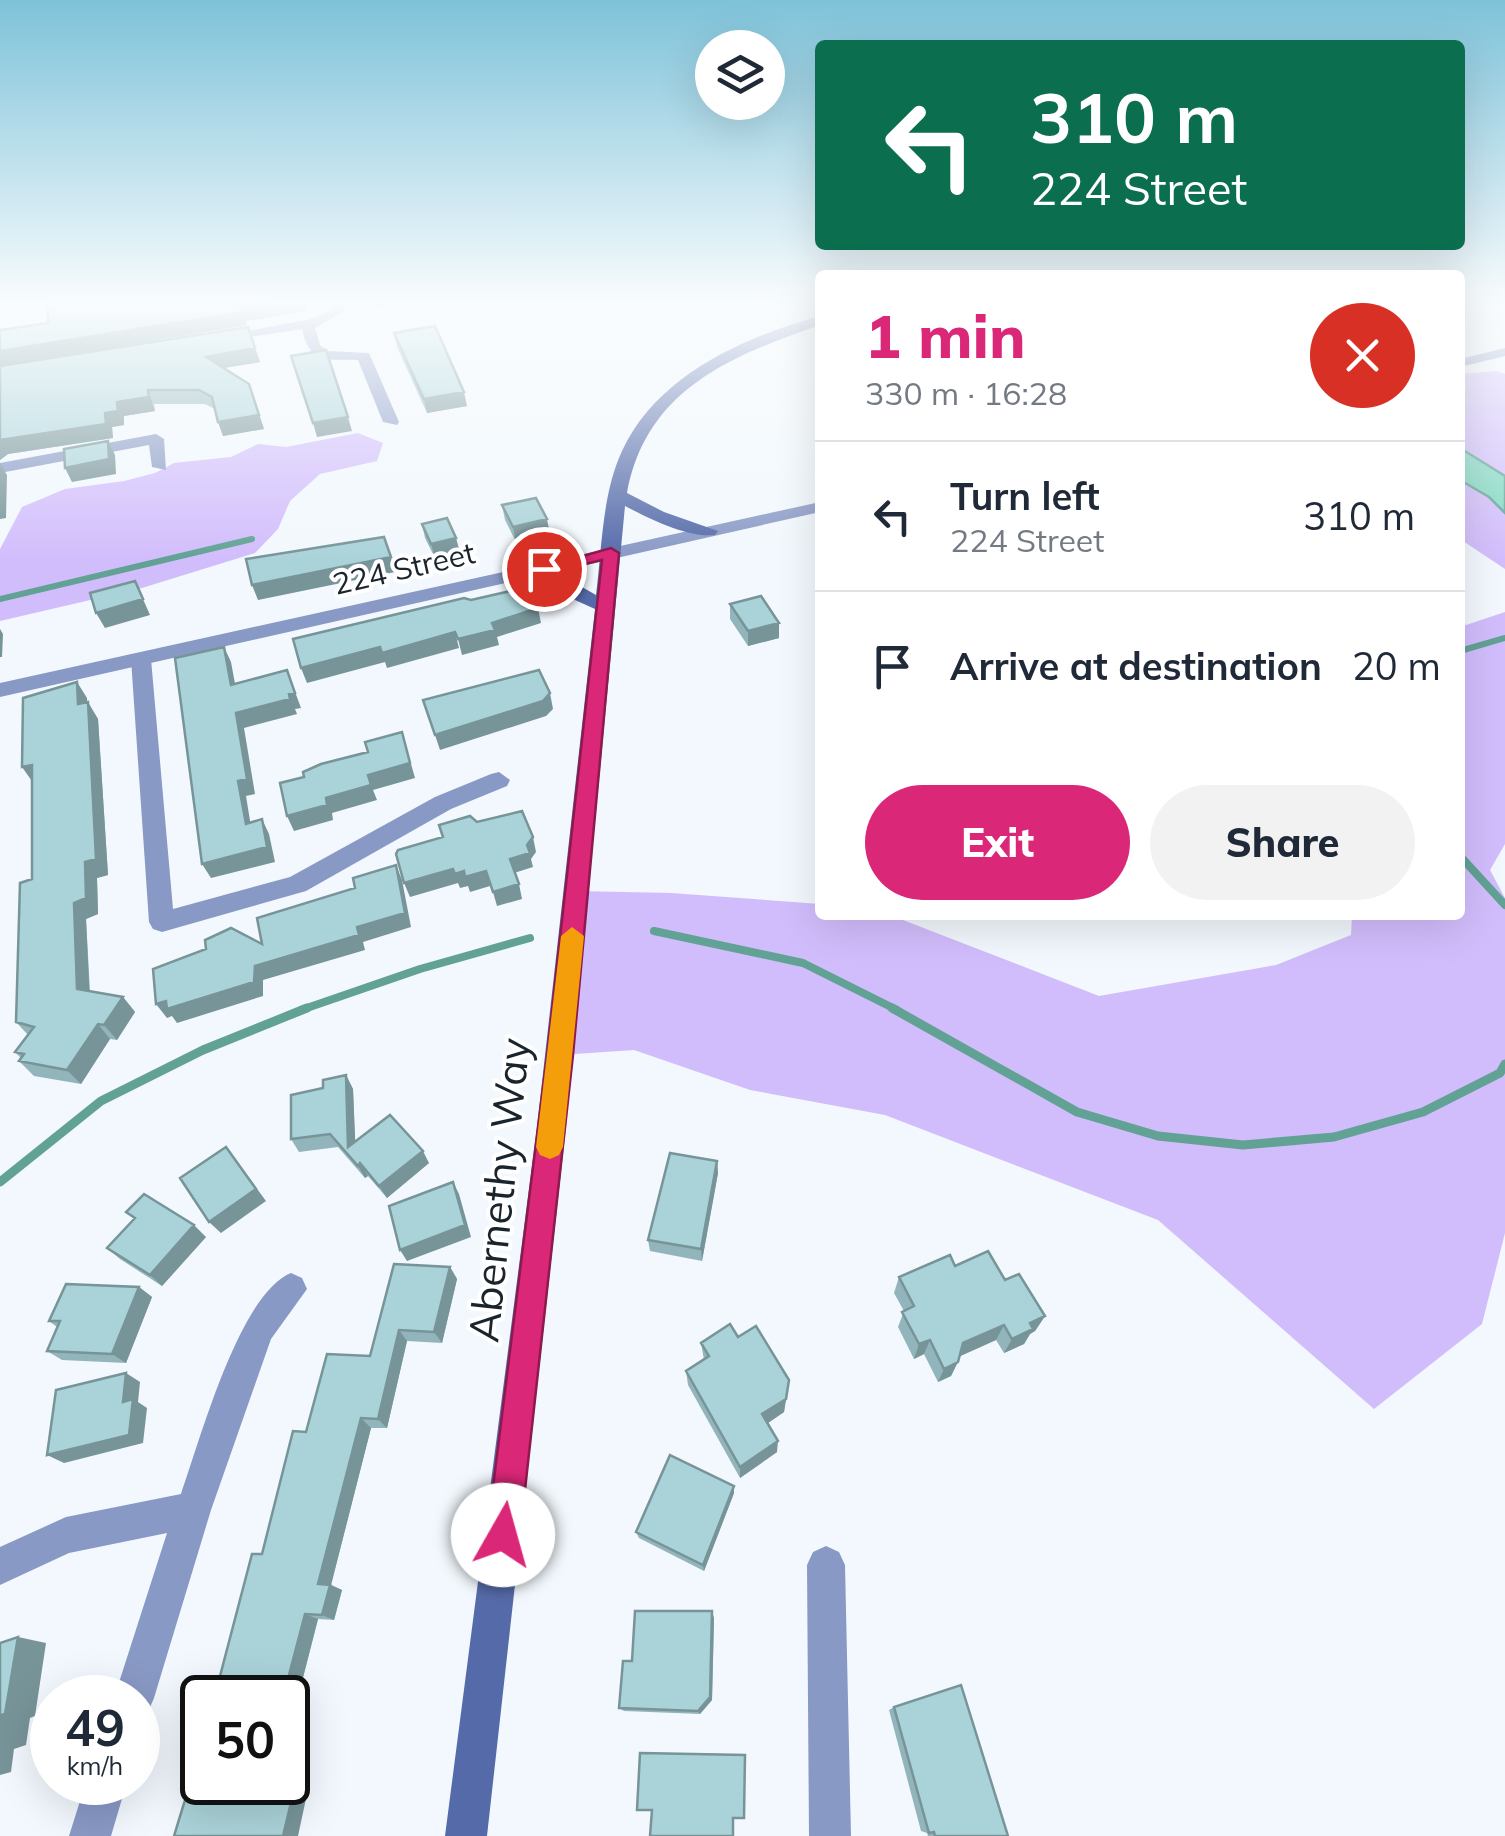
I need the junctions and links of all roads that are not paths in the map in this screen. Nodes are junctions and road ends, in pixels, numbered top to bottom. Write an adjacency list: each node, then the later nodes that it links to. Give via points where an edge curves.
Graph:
1 (378, 389): 3 (street)
2 (682, 389): 6 (main road, Abernethy Way, via 654,410 630,450)
3 (391, 422)
4 (0, 468): 5 (street, via 156,439)
5 (160, 468)
6 (619, 496): 8 (main road); 9 (main road, Abernethy Way)
7 (815, 508): 8 (street, 224 Street)
8 (710, 531): 9 (street, 224 Street)
9 (611, 553): 10 (street, 224 Street); 11 (main road, Abernethy Way)
10 (524, 573): 11 (main road); 12 (street, 224 Street)
11 (603, 606): 22 (main road, Abernethy Way, via 560,1055)
12 (141, 659): 13 (street, 224 Street); 14 (street, via 162,922 298,884 442,802)
13 (0, 690)
14 (500, 780)
15 (291, 1289): 16 (street, via 258,1328)
16 (194, 1510): 18 (street, via 66,1534); 19 (street)
17 (826, 1565): 23 (street)
18 (0, 1566)
19 (141, 1675)
20 (99, 1805): 21 (street)
21 (90, 1836)
22 (466, 1836)
23 (830, 1836)

